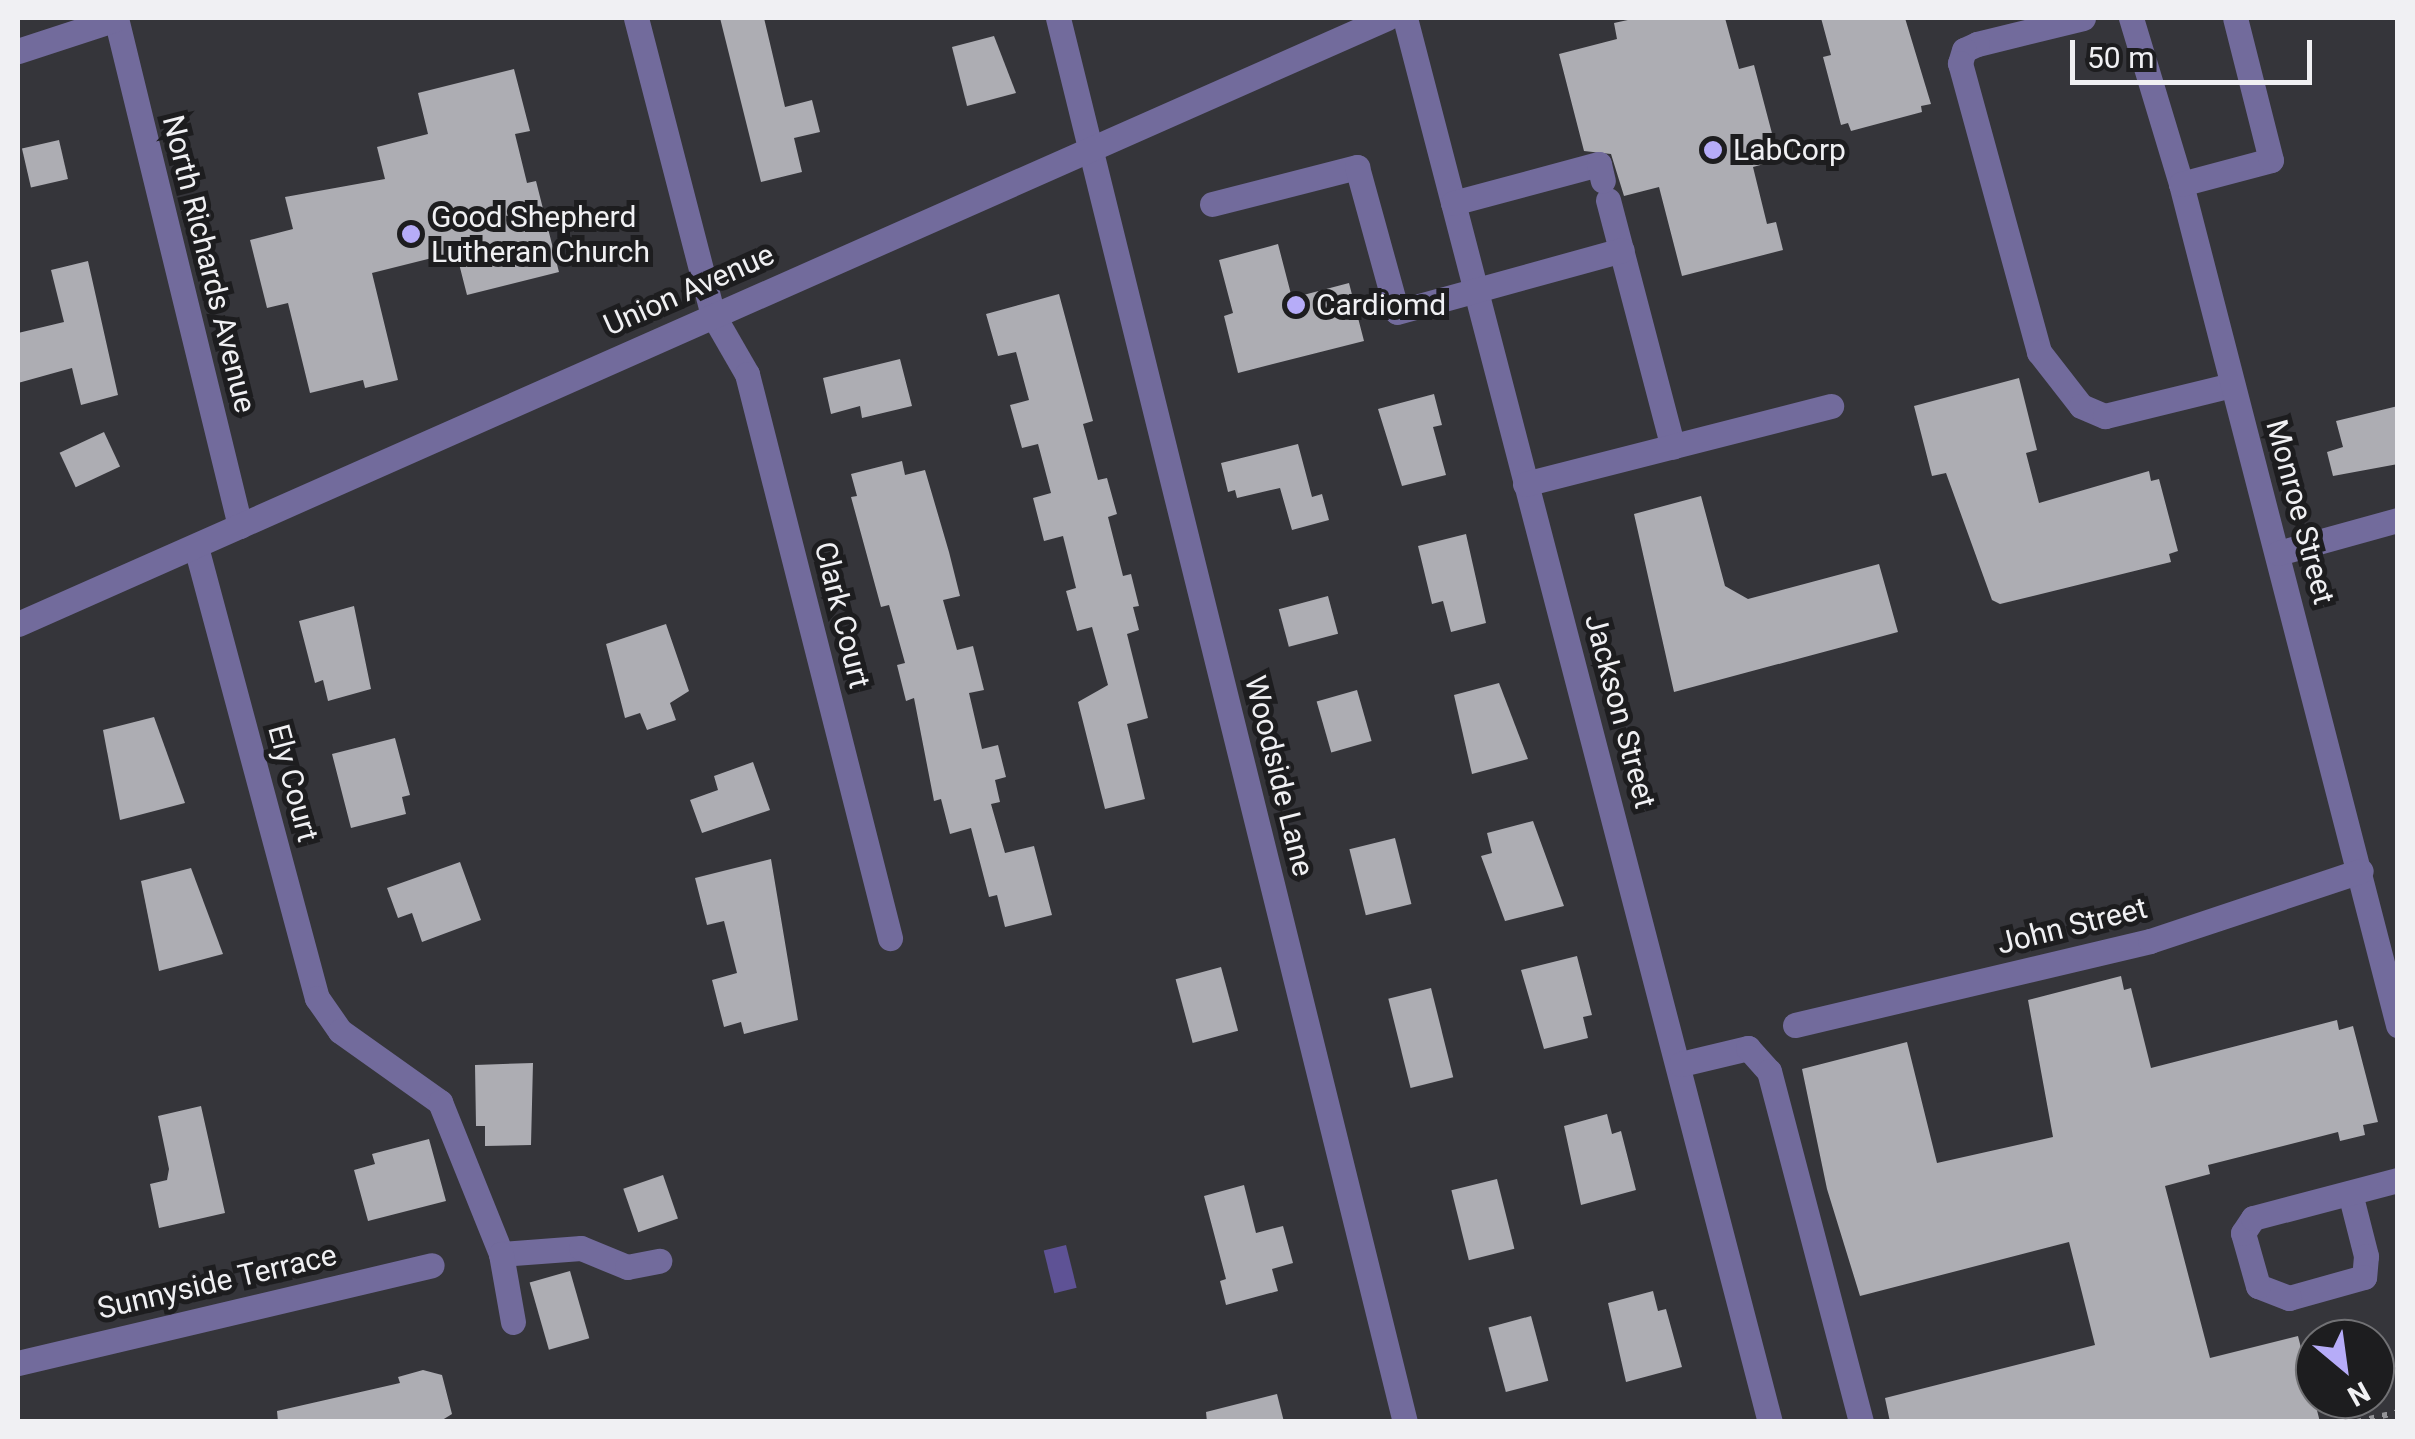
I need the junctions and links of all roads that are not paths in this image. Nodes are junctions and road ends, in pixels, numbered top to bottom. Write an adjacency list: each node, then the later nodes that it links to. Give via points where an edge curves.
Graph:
1 (116, 18): 9 (street); 22 (street, North Richards Avenue)
2 (636, 18): 16 (street, Clark Court)
3 (1058, 18): 10 (street, Woodside Lane)
4 (1387, 18): 10 (street, Union Avenue)
5 (1405, 18): 12 (street, Jackson Street)
6 (2083, 18): 17 (street, via 1977,44 1964,50 1960,63 2039,352 2080,406 2105,416)
7 (2131, 18): 11 (street, Monroe Street)
8 (2235, 18): 11 (street, via 2271,160)
9 (18, 51)
10 (1090, 147): 16 (street, Union Avenue); 38 (street, Woodside Lane)
11 (2181, 184): 17 (street, Monroe Street)
12 (1453, 203): 14 (street, via 1598,164); 15 (street, Jackson Street)
13 (1212, 204): 15 (street, via 1357,167 1398,312)
14 (1622, 250): 15 (street); 19 (street)
15 (1476, 292): 20 (street, Jackson Street)
16 (712, 315): 22 (street, Union Avenue); 27 (street, Clark Court, via 747,374)
17 (2232, 385): 24 (street, Monroe Street)
18 (1831, 406): 19 (street)
19 (1673, 447): 20 (street)
20 (1525, 484): 30 (street, Jackson Street)
21 (2398, 520): 24 (street)
22 (240, 526): 23 (street, Union Avenue)
23 (196, 547): 25 (street, Union Avenue); 33 (street, Ely Court, via 318,998 340,1031 440,1102)
24 (2278, 552): 26 (street, Monroe Street)
25 (18, 624)
26 (2361, 871): 28 (street, John Street, via 2150,942); 29 (street, Monroe Street)
27 (890, 938)
28 (1795, 1025)
29 (2398, 1025)
30 (1680, 1064): 39 (street, Jackson Street); 40 (street, via 1748,1048 1769,1071)
31 (2398, 1180): 32 (street)
32 (2350, 1193): 32 (street, via 2245,1224 2258,1286 2289,1298 2364,1277 2366,1256)
33 (500, 1254): 34 (street, via 581,1248 626,1267); 36 (street)
34 (659, 1261)
35 (432, 1265): 37 (street, Sunnyside Terrace)
36 (513, 1322)
37 (18, 1363)
38 (1406, 1422)
39 (1770, 1422)
40 (1861, 1422)

